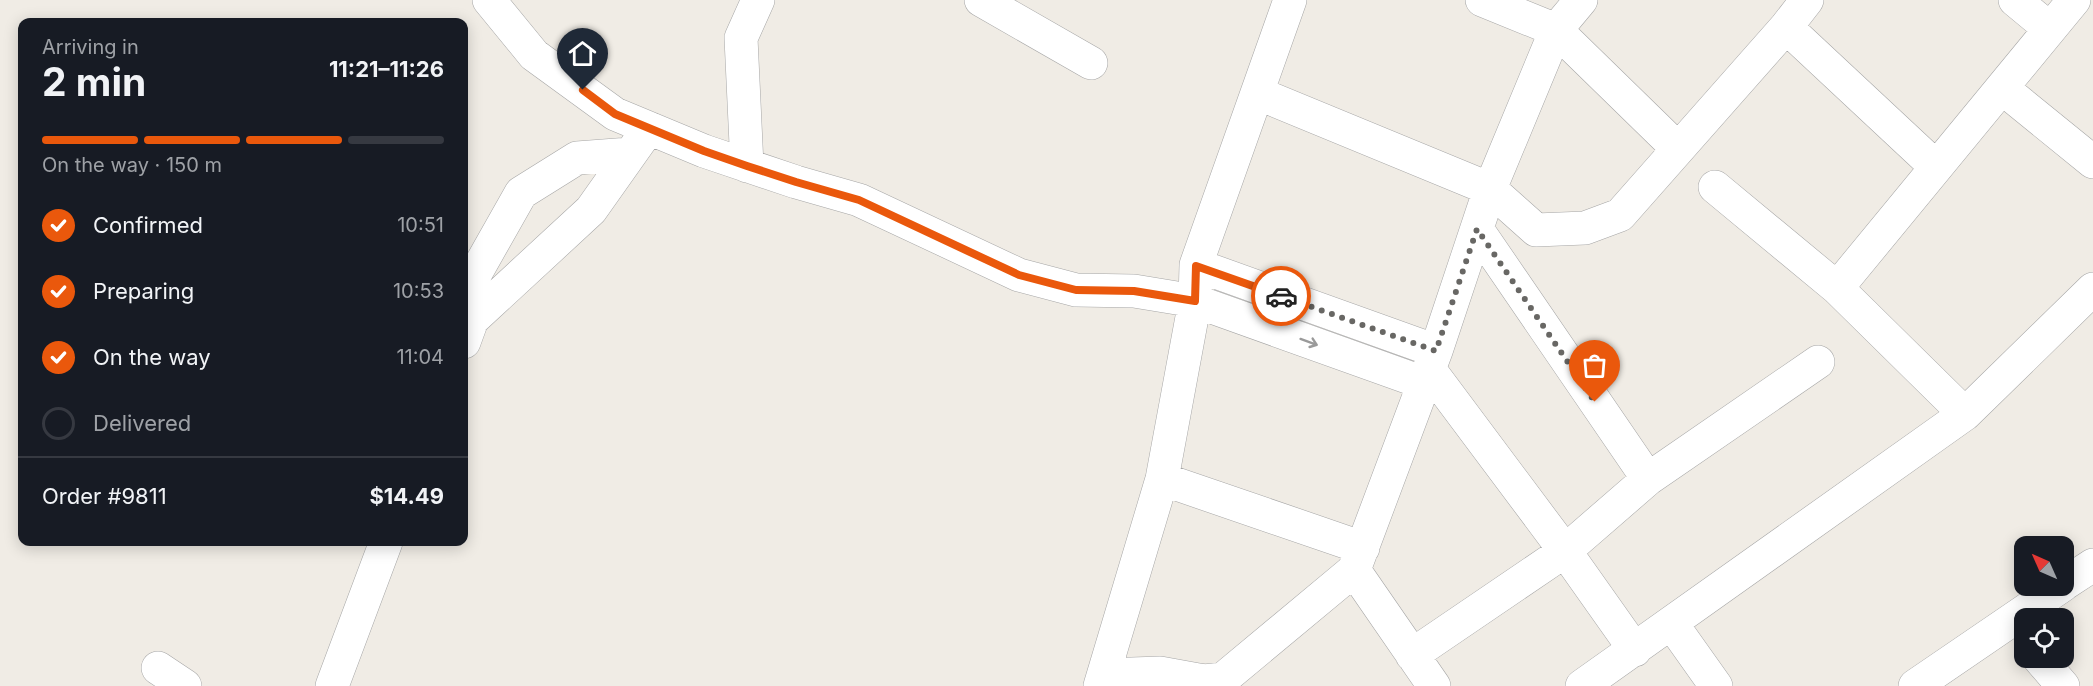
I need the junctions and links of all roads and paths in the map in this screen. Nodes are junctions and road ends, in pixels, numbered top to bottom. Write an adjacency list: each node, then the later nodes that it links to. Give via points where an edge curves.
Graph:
1 (489, 0): 16 (street, via 534,55 615,114)
2 (758, 0): 20 (street, via 741,38)
3 (981, 0): 13 (street)
4 (1482, 0): 12 (street)
5 (1581, 0): 12 (street)
6 (1807, 0): 10 (street)
7 (2015, 0): 11 (street)
8 (2074, 0): 11 (street)
9 (1280, 4): 15 (street)
10 (1786, 27): 17 (street); 21 (street)
11 (2050, 29): 14 (street)
12 (1556, 30): 17 (street); 23 (street)
13 (1091, 63)
14 (2002, 88): 19 (street); 21 (street)
15 (1257, 93): 23 (street); 25 (street)
16 (648, 128): 18 (street); 20 (street)
17 (1678, 149): 23 (street, via 1620,214 1585,228 1536,231)
18 (630, 154): 29 (street, via 591,210); 29 (street, via 577,158 521,193 474,276)
19 (2093, 162)
20 (747, 166): 28 (street, via 859,200 1019,275 1076,290 1134,291)
21 (1936, 167): 26 (street)
22 (1715, 187): 26 (street)
23 (1490, 189): 24 (street)
24 (1477, 229): 31 (street); 34 (street)
25 (1196, 266): 28 (street); 31 (street)
26 (1837, 288): 32 (street)
27 (2092, 293): 32 (street)
28 (1195, 301): 31 (street, one-way to 31); 33 (street)
29 (468, 331)
30 (1818, 363): 34 (street)
31 (1430, 368): 36 (street); 37 (street)
32 (1965, 414): 42 (street)
33 (1162, 479): 37 (street); 48 (street)
34 (1648, 479): 36 (street)
35 (384, 546): 50 (street)
36 (1565, 551): 44 (street); 45 (street)
37 (1358, 559): 45 (street); 48 (street, via 1223,679 1204,681 1160,673)
38 (2093, 565): 39 (street)
39 (2074, 578)
40 (2053, 596): 41 (street)
41 (2041, 608)
42 (1672, 624): 44 (street); 53 (street)
43 (2014, 634): 54 (street)
44 (1635, 650): 52 (street)
45 (1412, 655): 51 (street)
46 (158, 668): 49 (street)
47 (2047, 668): 55 (street)
48 (1102, 680)
49 (185, 686)
50 (332, 686)
51 (1434, 686)
52 (1582, 686)
53 (1716, 686)
54 (1915, 686)
55 (2063, 686)

